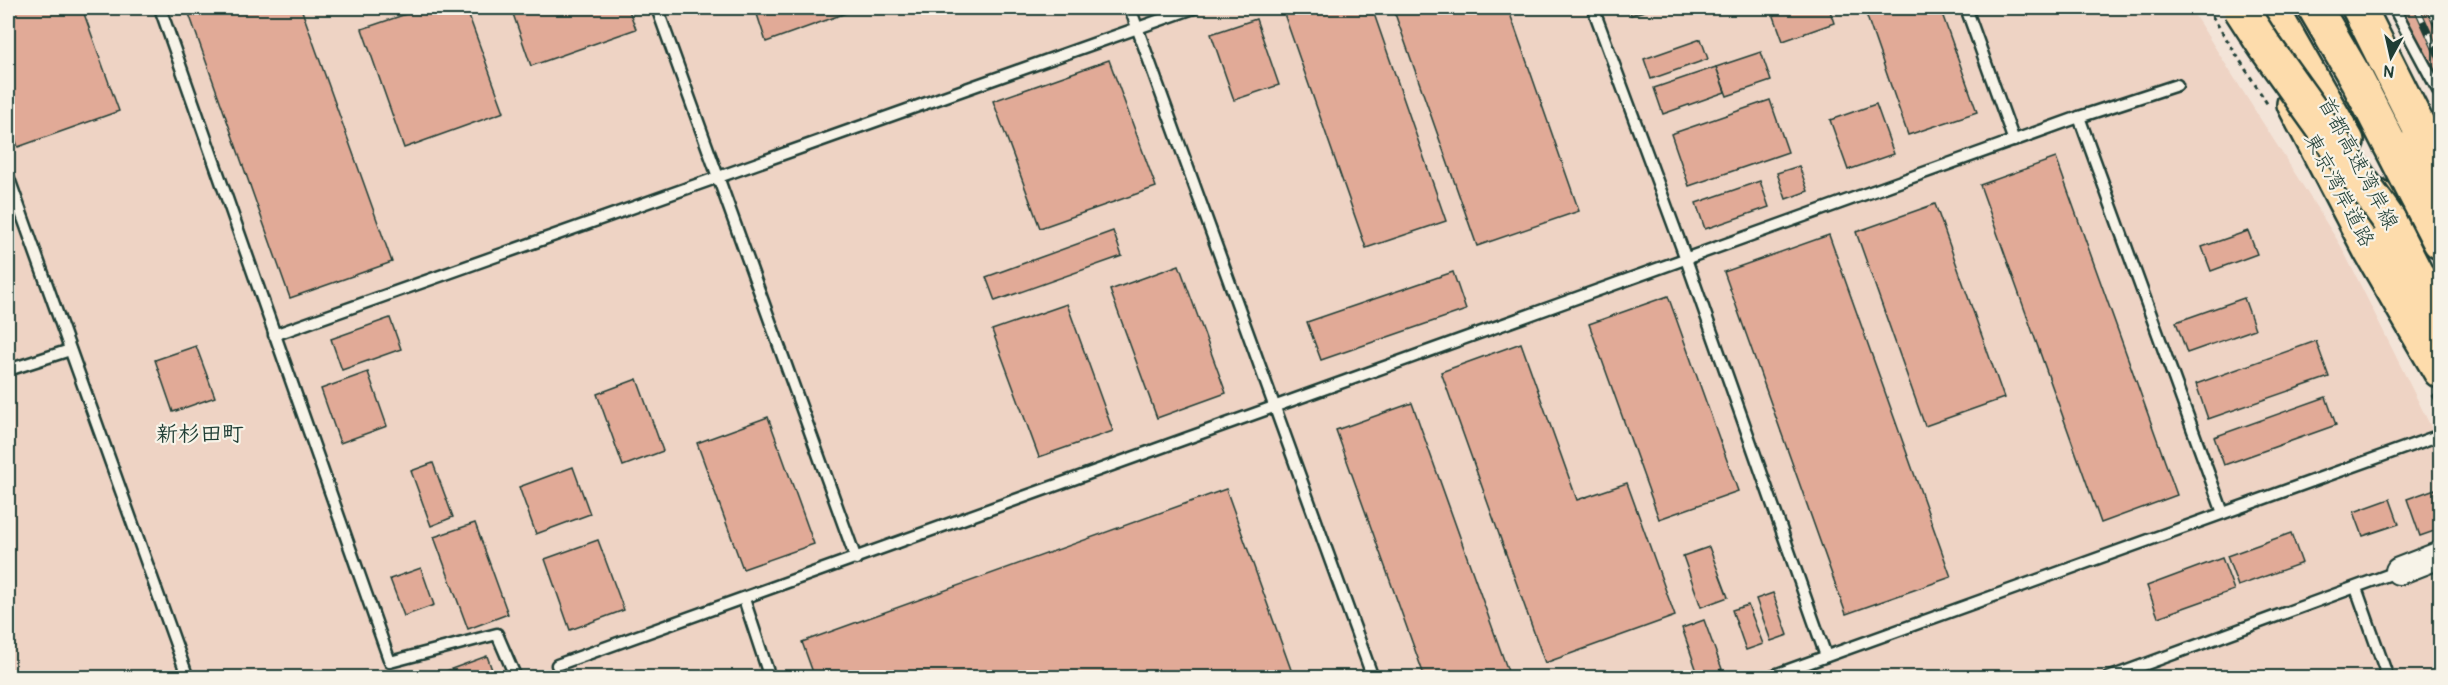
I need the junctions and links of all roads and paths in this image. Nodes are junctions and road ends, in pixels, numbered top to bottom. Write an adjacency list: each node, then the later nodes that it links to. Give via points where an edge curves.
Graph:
1 (160, 8): 27 (lane)
2 (657, 8): 20 (lane)
3 (1130, 8): 13 (lane)
4 (1194, 8): 13 (lane)
5 (1593, 8): 25 (lane)
6 (1966, 8): 18 (lane)
7 (2241, 8): 23 (highway, bridge); 30 (highway, 東京湾岸道路, via 2370,250)
8 (2271, 8): 23 (highway, 首都高速湾岸線, bridge)
9 (2315, 8): 24 (highway, 首都高速湾岸線, via 2357,80)
10 (2345, 8): 17 (highway, via 2399,108); 22 (highway)
11 (2358, 8): 17 (highway)
12 (2394, 8): 15 (lane)
13 (1137, 28): 20 (lane); 31 (lane)
14 (2177, 86): 16 (lane)
15 (2440, 94)
16 (2079, 117): 18 (lane); 33 (lane)
17 (2422, 131): 19 (highway)
18 (2014, 141): 25 (lane)
19 (2440, 168)
20 (719, 178): 27 (lane); 35 (lane)
21 (9, 183): 28 (lane)
22 (2440, 193)
23 (2389, 220): 26 (highway, 首都高速湾岸線)
24 (2440, 242)
25 (1686, 259): 31 (lane); 39 (lane)
26 (2440, 321)
27 (274, 334): 42 (lane, via 390,662 498,634)
28 (70, 350): 29 (lane); 41 (lane)
29 (8, 370)
30 (2440, 371)
31 (1275, 408): 35 (lane); 44 (lane)
32 (2440, 435): 33 (lane)
33 (2223, 513): 39 (lane)
34 (2440, 555): 36 (street)
35 (856, 559): 38 (lane)
36 (2399, 571): 37 (lane)
37 (2356, 588): 46 (lane); 47 (lane)
38 (744, 599): 40 (lane); 43 (lane)
39 (1826, 656): 45 (lane)
40 (557, 665)
41 (188, 678)
42 (516, 678)
43 (770, 678)
44 (1373, 678)
45 (1766, 678)
46 (2108, 678)
47 (2388, 678)

